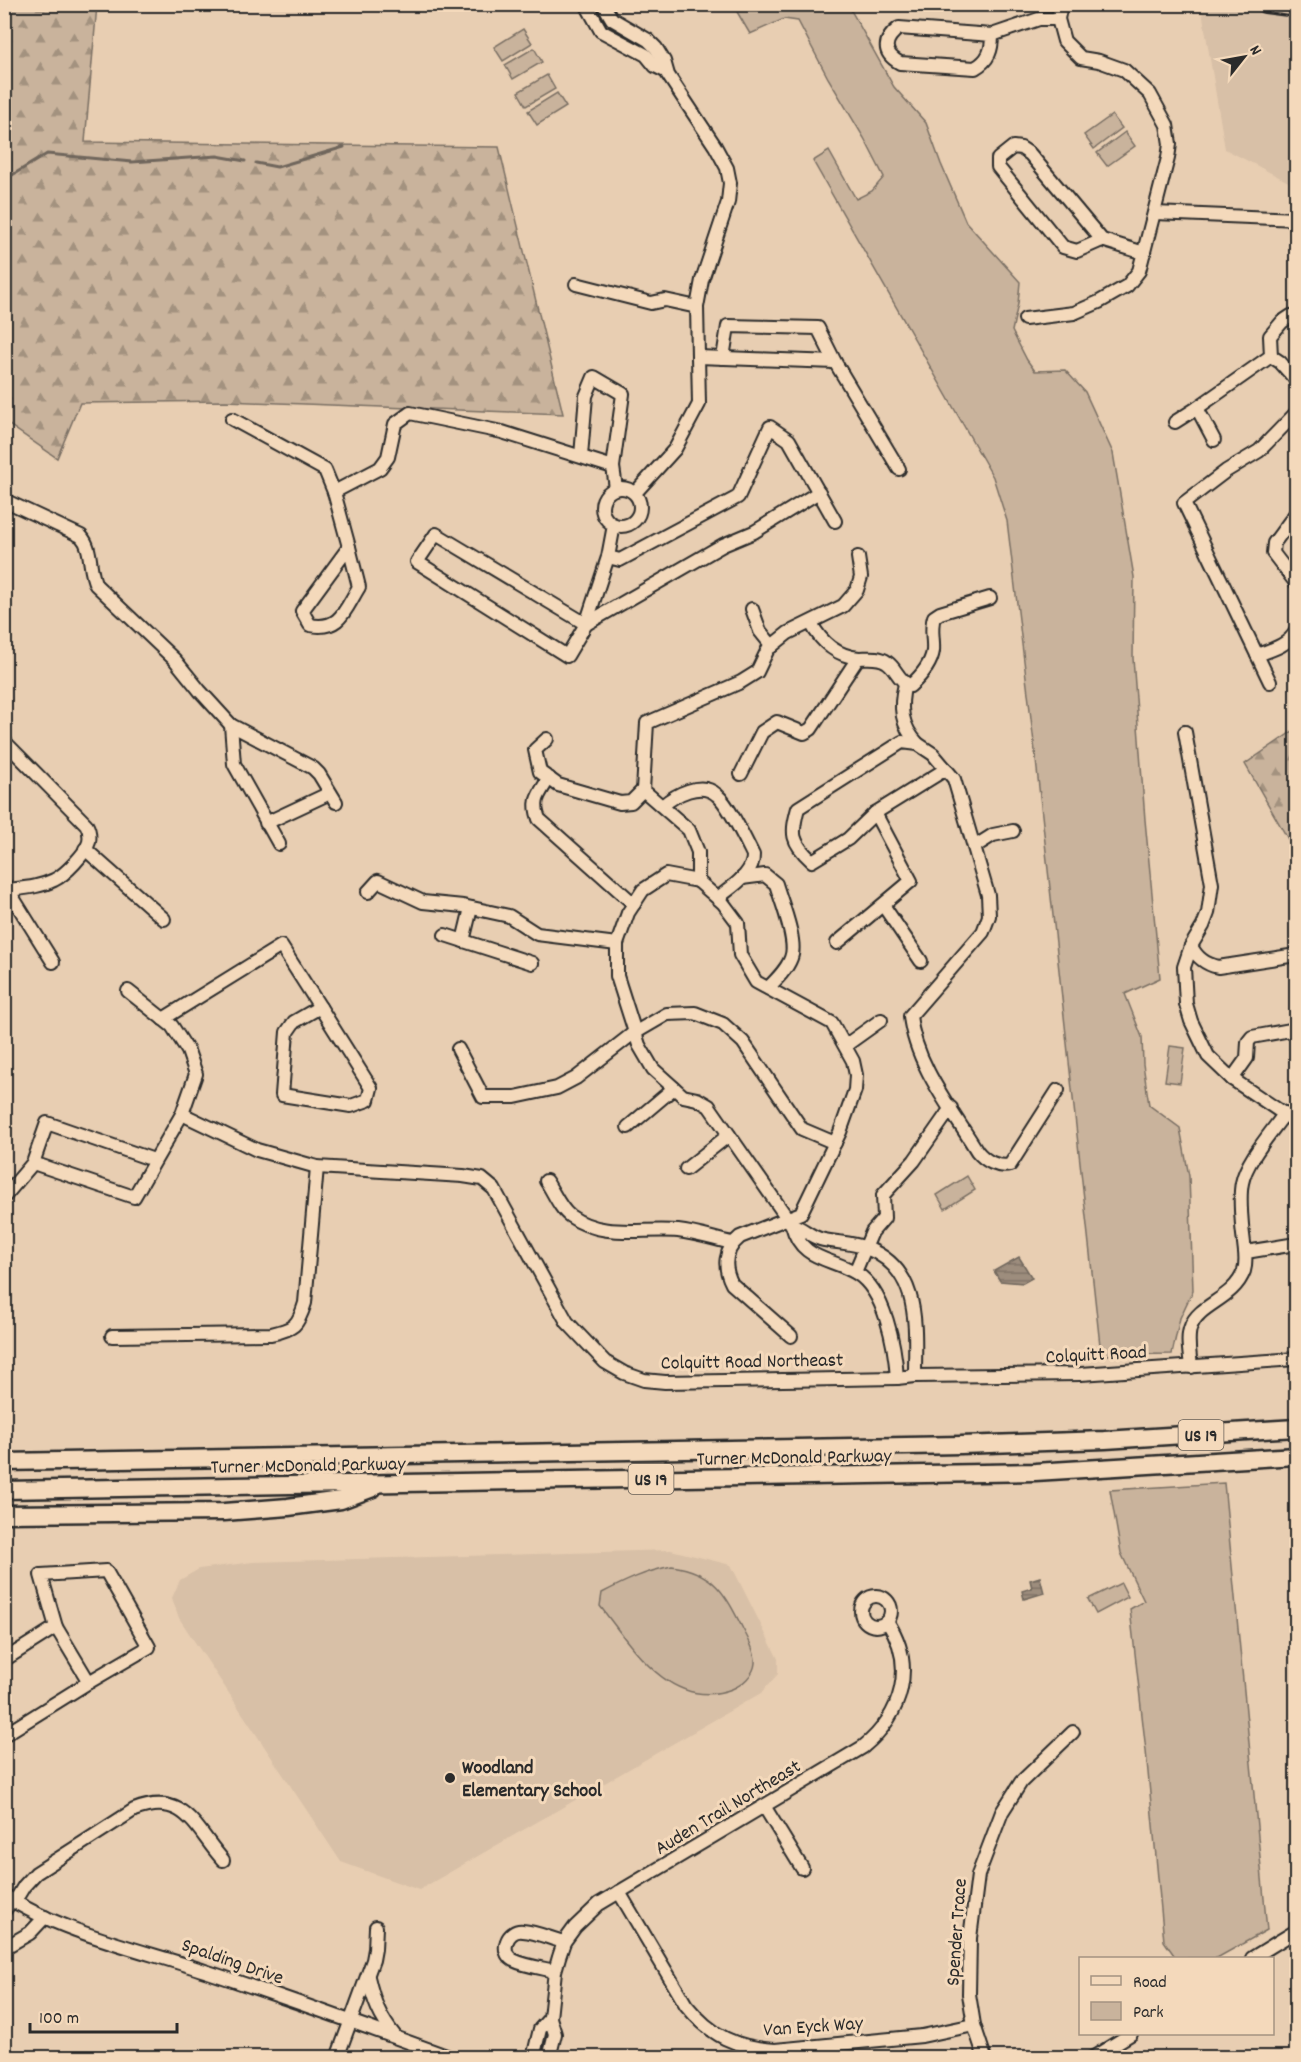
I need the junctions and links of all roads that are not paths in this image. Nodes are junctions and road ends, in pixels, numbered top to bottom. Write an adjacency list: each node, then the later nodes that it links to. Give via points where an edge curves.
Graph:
1 (586, 4): 8 (street, via 601,31)
2 (603, 4): 8 (street, via 612,19 656,48)
3 (1060, 4): 6 (street)
4 (1265, 4): 5 (main road)
5 (1296, 8)
6 (1058, 19): 7 (street, via 1039,19); 9 (street, via 1064,41 1081,58 1124,70 1150,94 1167,125 1170,144)
7 (992, 35): 7 (street, via 899,28 886,45 890,56 900,63 975,68 992,50)
8 (665, 71): 14 (street, via 727,168 730,193 702,280)
9 (1155, 213): 10 (street); 12 (street)
10 (1296, 219)
11 (1102, 240): 11 (street, via 1030,154 1012,147 998,159 998,167 1063,247 1077,251); 12 (street)
12 (1144, 253): 16 (street, via 1139,272 1127,286 1099,302 1074,313)
13 (576, 284): 14 (street, via 651,303 665,300)
14 (698, 307): 18 (street)
15 (1296, 316): 17 (street, via 1282,322 1270,336)
16 (1025, 319)
17 (1271, 356): 21 (street); 22 (street)
18 (698, 357): 19 (street); 33 (street, via 699,404 675,449)
19 (723, 358): 20 (street); 20 (street, via 728,326 818,328)
20 (835, 362): 29 (street)
21 (1296, 380)
22 (1197, 408): 25 (street); 26 (street)
23 (1296, 413): 48 (street, via 1259,451 1184,502)
24 (232, 419): 31 (street, via 325,470)
25 (1174, 422)
26 (1214, 440)
27 (581, 456): 28 (street); 28 (street, via 586,396 594,377 623,394); 31 (street, via 502,432 410,413 395,424 388,457 380,468)
28 (613, 467): 30 (street)
29 (899, 469)
30 (616, 488): 33 (street); 37 (street, via 604,498 602,508)
31 (334, 492): 38 (street)
32 (819, 492): 36 (street); 39 (street, via 789,440 770,427 738,497 620,560); 44 (street)
33 (635, 493): 37 (street, via 640,503 636,520 626,526)
34 (4, 500): 52 (street, via 81,536 88,546 96,585 176,660)
35 (1296, 513): 41 (street, via 1274,543 1273,554)
36 (835, 522)
37 (614, 525): 39 (street)
38 (349, 547): 38 (street, via 359,587 338,622 324,627 310,625 302,611)
39 (608, 557): 44 (street)
40 (858, 557): 45 (street, via 861,577 857,590 843,606)
41 (1296, 583)
42 (990, 598): 51 (street, via 934,617 933,652 922,675 910,686)
43 (752, 609): 47 (street, via 760,631)
44 (586, 624): 44 (street, via 567,656 417,562 436,534)
45 (811, 624): 47 (street, via 788,633); 49 (street, via 819,639)
46 (1296, 631): 48 (street, via 1280,647)
47 (772, 646): 60 (street, via 757,672 741,682 647,723)
48 (1257, 655): 50 (street)
49 (858, 658): 51 (street, via 888,662); 58 (street, via 811,729 804,733 777,722 762,732)
50 (1270, 682)
51 (905, 684): 56 (street, via 902,719)
52 (231, 725): 63 (street, via 234,764); 63 (street, via 313,768 333,798)
53 (1185, 732): 81 (street, via 1212,884 1208,913)
54 (547, 739): 59 (street, via 535,750 540,772)
55 (4, 741): 67 (street, via 86,824 90,839)
56 (918, 744): 57 (street); 62 (street, via 902,742 798,808 793,829 798,849 812,861 848,839)
57 (946, 769): 62 (street); 66 (street, via 954,779)
58 (741, 774)
59 (549, 778): 60 (street, via 558,785 620,803 631,802); 73 (street, via 536,799 539,819)
60 (643, 790): 61 (street)
61 (662, 806): 68 (street, via 686,791 710,790 718,795 753,855 754,862); 69 (street, via 689,830 698,852)
62 (875, 813): 74 (street, via 911,881)
63 (266, 823): 65 (street)
64 (1012, 831): 66 (street, via 993,835)
65 (279, 844)
66 (974, 847): 98 (street, via 988,896 989,916 983,932 910,1016 916,1047)
67 (85, 849): 70 (street, via 55,880 39,886); 76 (street)
68 (742, 878): 72 (street); 86 (street, via 771,878 790,931 791,958)
69 (698, 881): 72 (street); 73 (street, via 666,875 643,890)
70 (6, 887): 83 (street)
71 (368, 892): 75 (street, via 378,882 423,902)
72 (717, 898): 86 (street, via 738,923 740,955 748,970 756,982)
73 (634, 904): 80 (street)
74 (883, 905): 79 (street); 84 (street)
75 (471, 908): 78 (street); 80 (street, via 509,916 537,934)
76 (164, 919)
77 (444, 935): 78 (street)
78 (463, 941): 85 (street)
79 (837, 943)
80 (617, 944): 92 (street, via 616,976)
81 (1191, 946): 82 (street, via 1201,960 1218,967); 95 (street, via 1184,967 1191,1021 1208,1056)
82 (1296, 955)
83 (52, 962)
84 (921, 962)
85 (532, 963)
86 (768, 988): 93 (street, via 832,1023)
87 (128, 991): 89 (street)
88 (320, 1008): 88 (street, via 371,1088 368,1100 351,1106 282,1095 287,1032 294,1022); 89 (street, via 281,946)
89 (163, 1019): 100 (street, via 189,1051 196,1074)
90 (881, 1020): 93 (street)
91 (1296, 1029): 95 (street, via 1252,1037 1247,1058)
92 (635, 1032): 94 (street, via 576,1078 557,1088 515,1097 483,1096); 96 (street, via 653,1069); 104 (street, via 667,1014 695,1013 723,1024 743,1042 802,1129)
93 (846, 1044): 104 (street, via 855,1068 855,1090)
94 (458, 1049)
95 (1232, 1079): 99 (street)
96 (674, 1088): 102 (street); 103 (street, via 709,1106)
97 (1058, 1090): 98 (street, via 1008,1166 982,1158)
98 (951, 1108): 114 (street, via 914,1161 883,1195 884,1218)
99 (1285, 1113): 101 (street); 115 (street, via 1245,1172 1241,1186)
100 (182, 1114): 105 (street); 107 (street, Colquitt Road Northeast, via 257,1150)
101 (1296, 1122)
102 (628, 1127)
103 (729, 1135): 108 (street); 111 (street)
104 (835, 1143): 111 (street, via 801,1213)
105 (154, 1160): 106 (street, via 134,1197); 106 (street, via 47,1123)
106 (33, 1163): 110 (street)
107 (317, 1167): 117 (street, via 300,1322 271,1334); 122 (street, Colquitt Road Northeast, via 482,1179 494,1189 567,1322 605,1362 624,1373 665,1382)
108 (686, 1169)
109 (546, 1181): 112 (street, via 567,1214 589,1226 617,1232 680,1231)
110 (4, 1197)
111 (789, 1222): 112 (street, via 749,1232); 114 (street, via 821,1239); 116 (street, via 804,1248 818,1258)
112 (732, 1243): 118 (street, via 726,1267 732,1284)
113 (1296, 1244): 115 (street)
114 (865, 1247): 116 (street); 121 (street, via 889,1262 909,1290 915,1319)
115 (1246, 1252): 120 (street, via 1237,1285 1191,1324)
116 (855, 1272): 122 (street, via 881,1302)
117 (111, 1336)
118 (791, 1336)
119 (1296, 1359): 120 (street, Colquitt Road)
120 (1191, 1367): 121 (street, Colquitt Road, via 1081,1374)
121 (915, 1376): 122 (street, Colquitt Road)
122 (897, 1378)
123 (1296, 1428): 125 (highway, Turner McDonald Parkway / US 19, via 962,1445)
124 (1296, 1456): 126 (highway, Turner McDonald Parkway / US 19, via 1035,1472)
125 (4, 1462)
126 (382, 1484): 127 (highway, Turner McDonald Parkway / US 19); 128 (highway, via 341,1500 288,1507 224,1512)
127 (4, 1490)
128 (4, 1515)
129 (887, 1622): 135 (street, Auden Trail Northeast, via 900,1647 903,1674 888,1723 863,1747)
130 (56, 1627): 131 (street); 132 (street); 132 (street, via 41,1575 106,1571 149,1647)
131 (4, 1660)
132 (89, 1682): 134 (street)
133 (1073, 1732): 151 (street, Spender Trace, via 1021,1782 1002,1812 978,1875 970,1938 969,1994)
134 (4, 1735)
135 (764, 1806): 137 (street); 138 (street, Auden Trail Northeast)
136 (223, 1860): 139 (street, via 185,1812 167,1804 148,1805 36,1873)
137 (802, 1868)
138 (619, 1892): 144 (street, Auden Trail Northeast, via 587,1914); 151 (street, Van Eyck Way, via 686,2005 698,2020 732,2043 775,2050 908,2037)
139 (11, 1898): 140 (street); 141 (street, Spalding Drive)
140 (4, 1911)
141 (45, 1917): 145 (street, via 30,1933); 150 (street, Spalding Drive)
142 (376, 1927): 148 (street)
143 (1296, 1931): 146 (street)
144 (564, 1942): 147 (street, Auden Trail Northeast); 147 (street, via 522,1930 506,1941 506,1952 512,1959)
145 (4, 1948)
146 (1255, 1957)
147 (555, 1971): 149 (street, Auden Trail Northeast)
148 (368, 1975): 150 (street); 153 (street, via 381,2018)
149 (550, 2018): 156 (street, Auden Trail Northeast, via 540,2029); 157 (street, Auden Trail Northeast, via 555,2034)
150 (350, 2021): 153 (street, Spalding Drive); 154 (street)
151 (974, 2025): 158 (street, Spender Trace)
152 (1129, 2035): 159 (street)
153 (396, 2037): 155 (street, Spalding Drive)
154 (337, 2058)
155 (452, 2058)
156 (533, 2058)
157 (549, 2058)
158 (986, 2058)
159 (1092, 2058)

